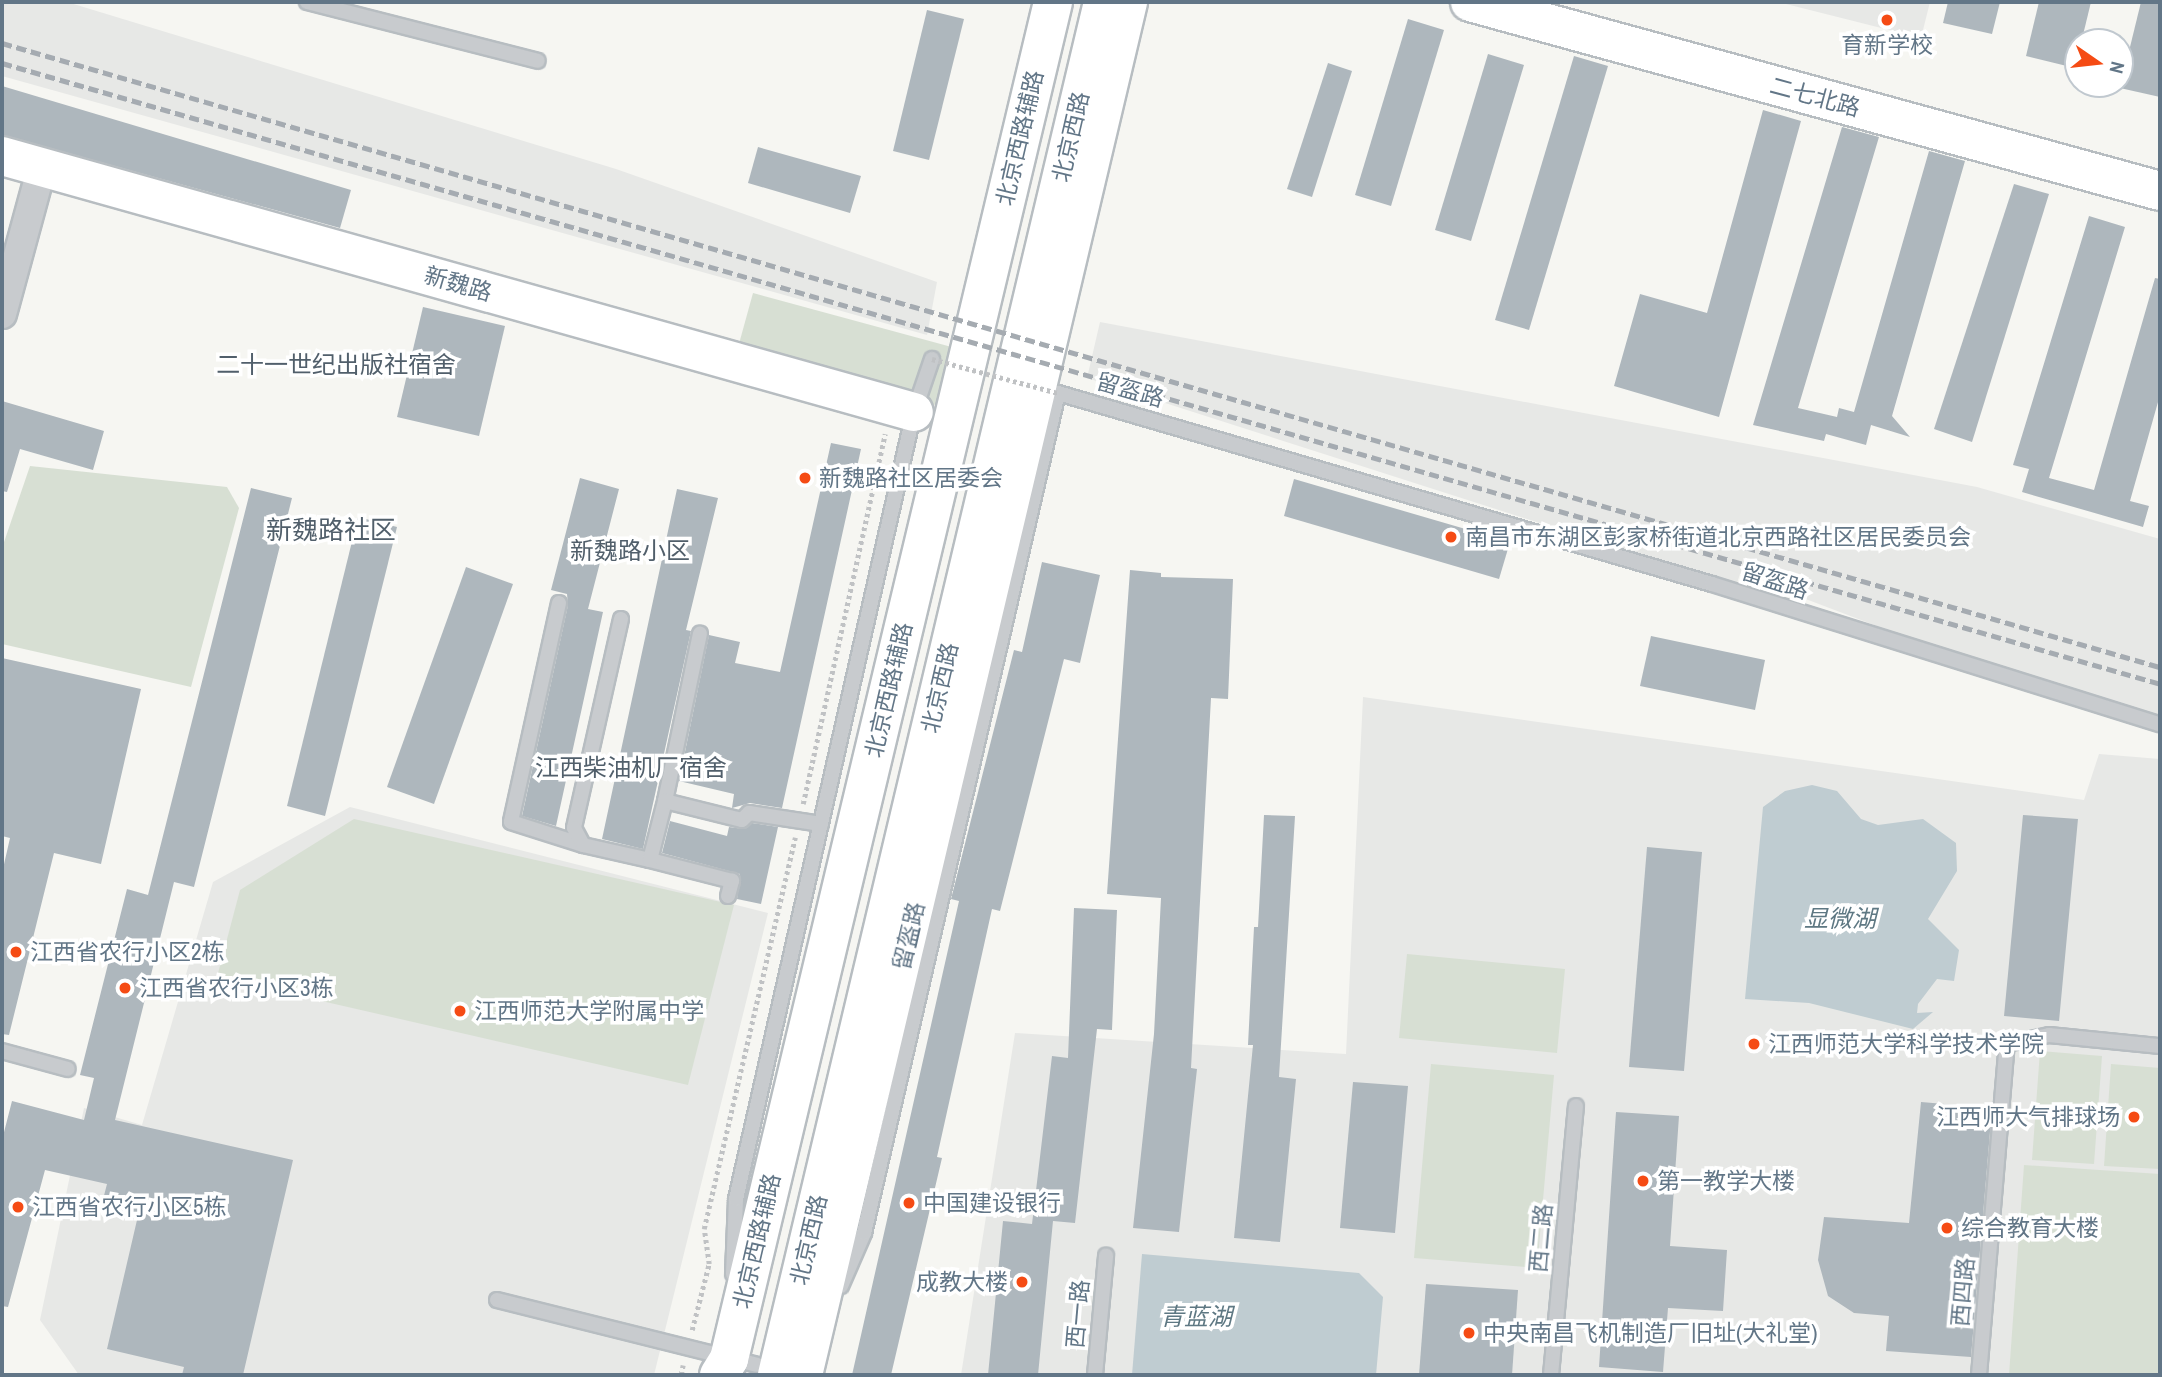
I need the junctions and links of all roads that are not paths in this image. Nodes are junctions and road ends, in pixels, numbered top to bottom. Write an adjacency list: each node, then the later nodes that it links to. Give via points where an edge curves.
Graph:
1 (307, 2): 8 (lane)
2 (1053, 2): 31 (main road, 北京西路辅路)
3 (1080, 2): 31 (main road, 北京西路)
4 (1103, 2): 31 (main road, 北京西路)
5 (1128, 2): 31 (main road)
6 (1470, 2): 12 (main road, 二七北路)
7 (1560, 2): 10 (main road, 二七北路)
8 (538, 61)
9 (2, 156): 11 (main road, 新魏路)
10 (2160, 165)
11 (42, 167): 13 (street); 15 (main road, 新魏路)
12 (2160, 191)
13 (2, 314)
14 (932, 359): 15 (lane)
15 (914, 412): 21 (lane)
16 (559, 603): 22 (lane, via 511,822)
17 (621, 619): 22 (lane, via 574,828)
18 (700, 634): 20 (lane)
19 (2160, 724): 31 (lane, 留盔路, via 1712,584 1058,393 864,1233)
20 (665, 801): 21 (lane, via 742,820 749,813); 23 (lane)
21 (821, 824): 31 (lane, via 736,1199)
22 (583, 845): 23 (lane)
23 (650, 860): 24 (lane, via 732,881)
24 (728, 896)
25 (2160, 1046): 34 (lane, 西四路, via 2049,1035 2007,1045)
26 (2, 1051): 27 (lane)
27 (68, 1069)
28 (1576, 1105): 33 (lane, 西二路)
29 (1106, 1256): 32 (lane, 西一路)
30 (497, 1300): 31 (lane)
31 (763, 1371)
32 (1095, 1375)
33 (1551, 1375)
34 (1979, 1375)

